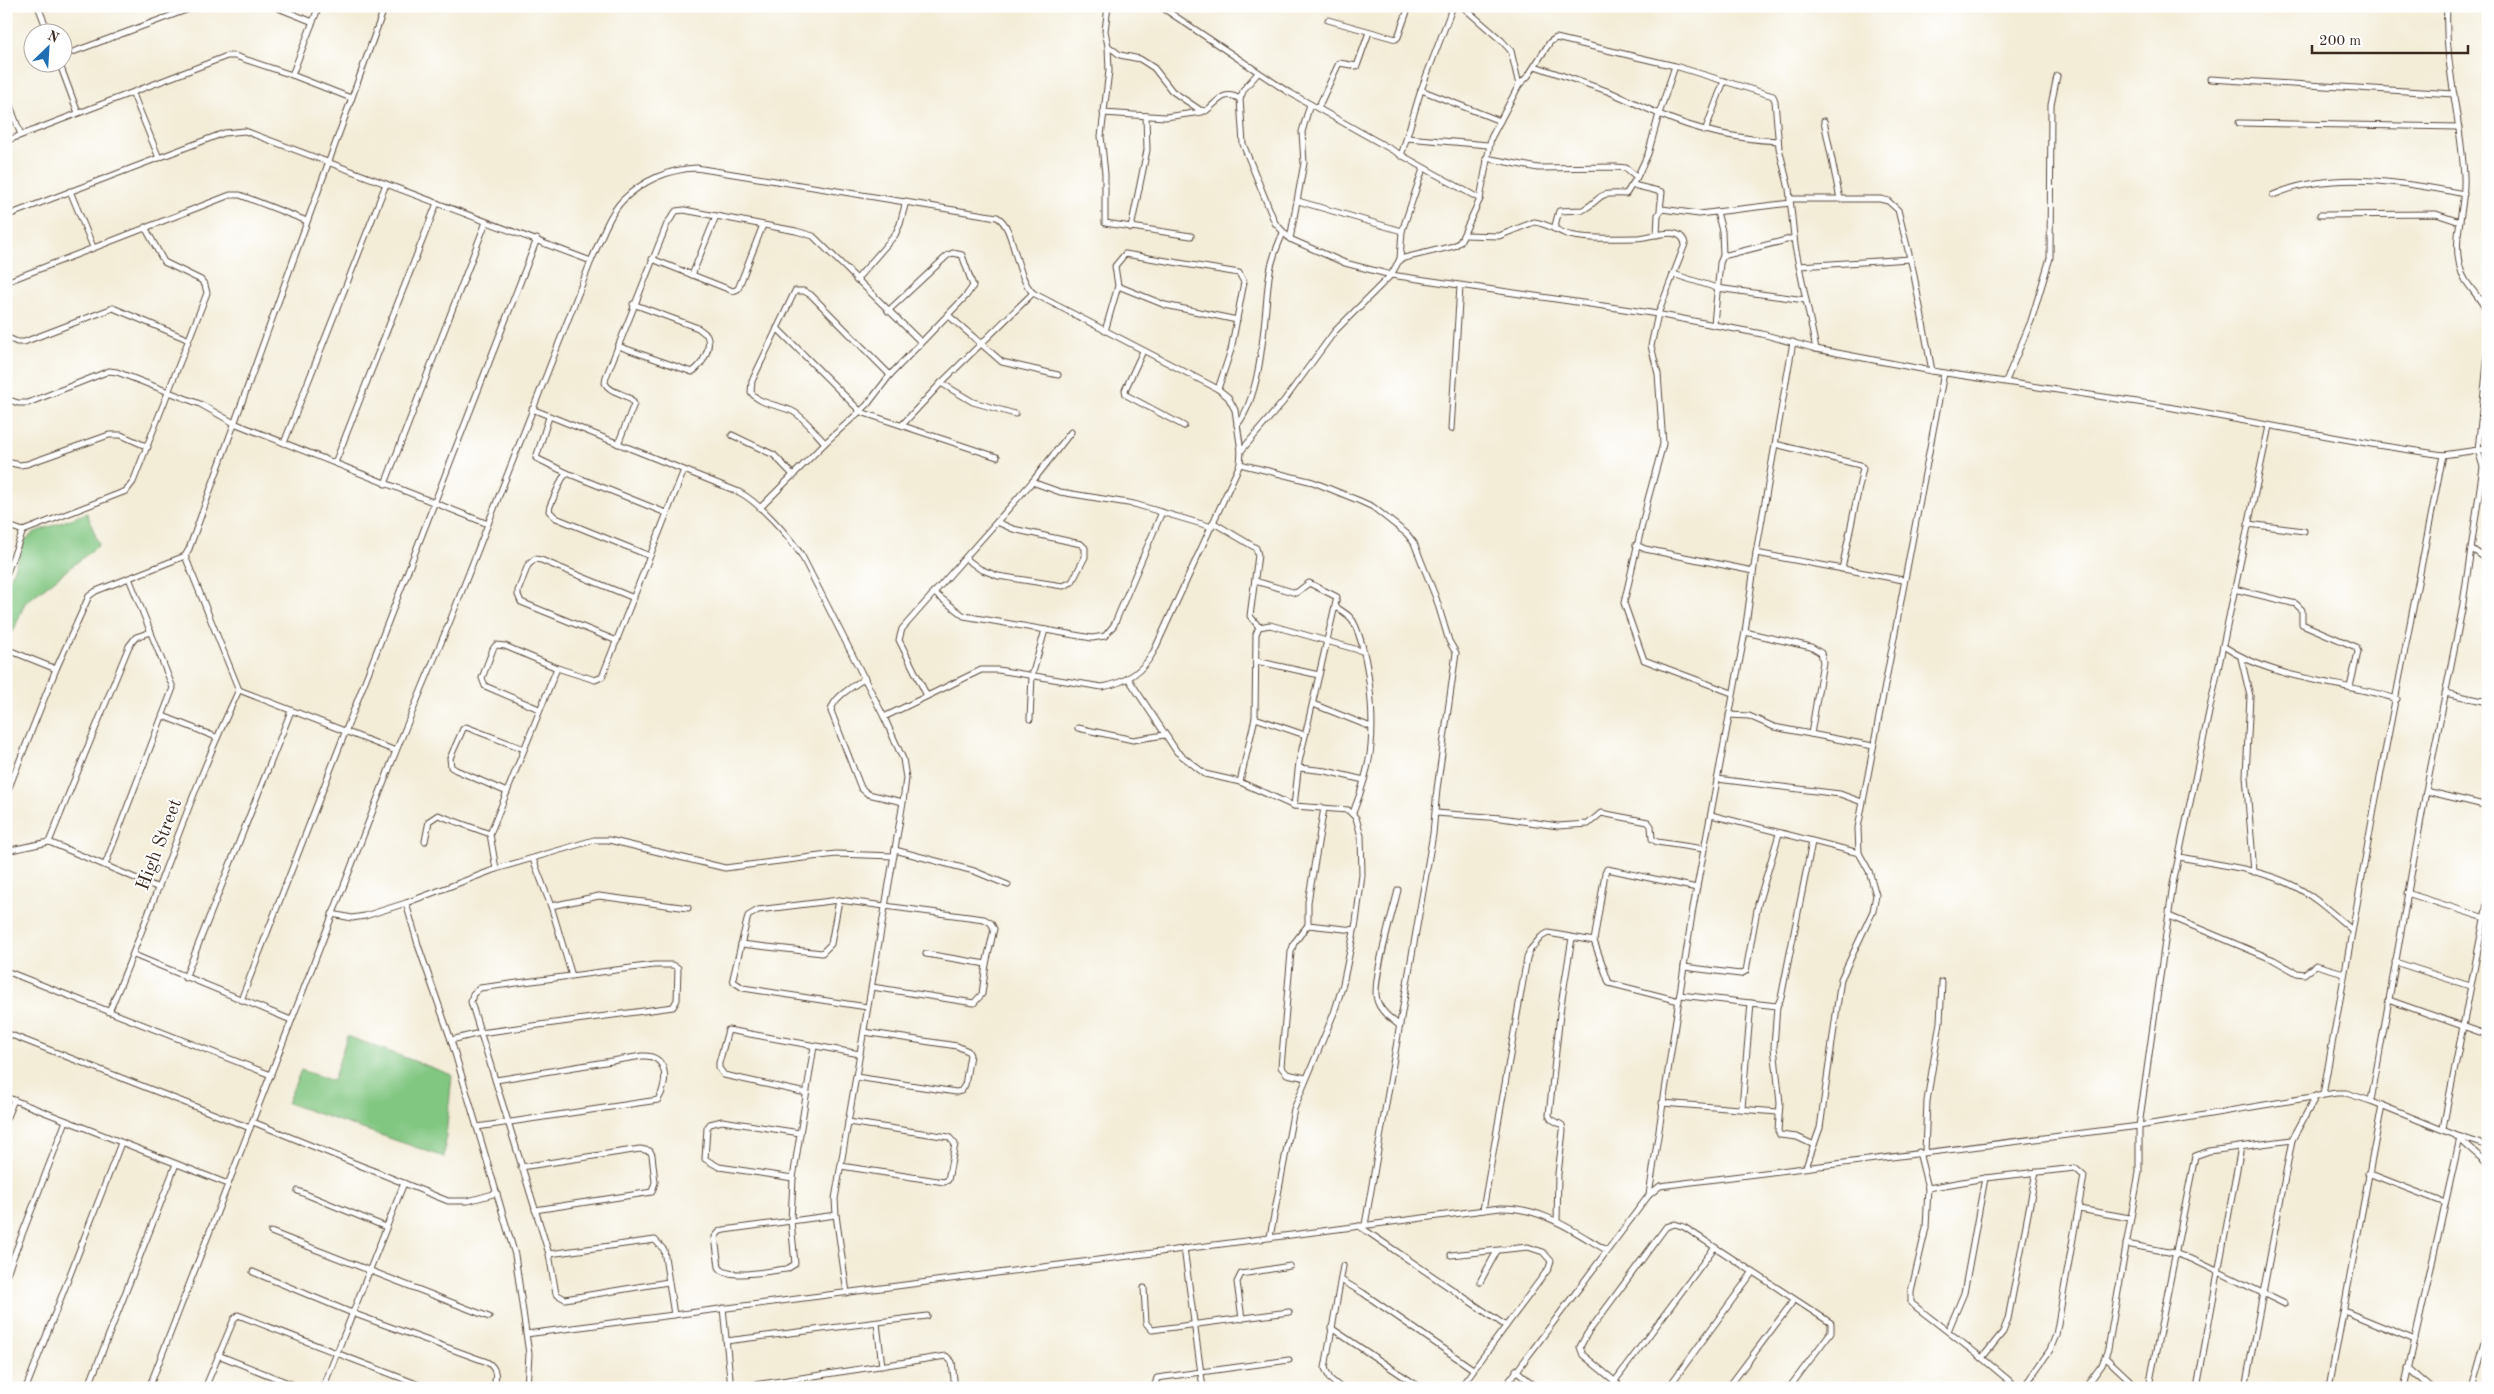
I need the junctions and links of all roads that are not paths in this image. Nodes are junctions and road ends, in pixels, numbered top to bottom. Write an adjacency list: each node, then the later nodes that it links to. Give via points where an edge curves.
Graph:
1 (38, 6): 13 (street)
2 (197, 6): 17 (street)
3 (273, 6): 14 (street)
4 (319, 6): 14 (street)
5 (385, 6): 31 (street)
6 (1108, 6): 16 (street, via 1105,31)
7 (1160, 6): 21 (street)
8 (1409, 6): 15 (street, via 1398,37 1392,39)
9 (1453, 6): 27 (street)
10 (1462, 6): 26 (street, via 1511,51)
11 (2447, 6): 29 (street, via 2447,46)
12 (1328, 20): 15 (street)
13 (44, 22)
14 (314, 22): 22 (street)
15 (1369, 32): 34 (street, via 1357,66 1339,63)
16 (1108, 46): 35 (street, via 1120,54 1146,62 1162,76 1172,91); 37 (street, via 1109,71)
17 (72, 52)
18 (1535, 66): 19 (street, via 1556,38); 26 (street); 38 (street, via 1610,92)
19 (1674, 66): 25 (street); 38 (street)
20 (63, 72): 36 (street)
21 (1258, 73): 32 (street); 33 (street)
22 (292, 74): 28 (street, via 227,56); 31 (street)
23 (2057, 76): 126 (street, via 2051,105 2050,258 2031,321)
24 (2210, 80): 29 (street)
25 (1724, 81): 44 (street); 48 (street, via 1773,96)
26 (1519, 85): 41 (street)
27 (1421, 90): 41 (street); 46 (street)
28 (133, 94): 36 (street); 51 (street)
29 (2454, 94): 43 (street)
30 (6, 95): 45 (street)
31 (351, 98): 53 (street)
32 (1240, 99): 35 (street, via 1234,95 1222,96); 80 (street, via 1247,159 1275,223)
33 (1310, 104): 34 (street); 64 (street, via 1302,132 1304,163)
34 (1318, 108): 50 (street)
35 (1206, 111): 39 (street)
36 (78, 113): 45 (street)
37 (1103, 113): 39 (street); 77 (street, via 1105,222)
38 (1660, 114): 44 (street); 55 (street)
39 (1146, 116): 77 (street, via 1148,150)
40 (1824, 120): 62 (street)
41 (1500, 121): 49 (street)
42 (2238, 122): 43 (street)
43 (2459, 127): 59 (street)
44 (1705, 130): 48 (street, via 1743,140)
45 (21, 135): 47 (street)
46 (1407, 138): 49 (street); 50 (street)
47 (6, 141)
48 (1778, 141): 65 (street)
49 (1488, 145): 52 (street)
50 (1401, 156): 54 (street)
51 (159, 158): 53 (street, via 224,133 245,131); 58 (street)
52 (1486, 158): 55 (street, via 1538,168 1626,168); 61 (street)
53 (328, 162): 56 (street); 72 (street)
54 (1423, 169): 61 (street); 79 (street)
55 (1637, 177): 57 (street)
56 (386, 184): 66 (street); 143 (street)
57 (1633, 185): 67 (street, via 1662,192); 78 (street, via 1626,194 1606,192 1599,195 1583,210 1560,210)
58 (70, 192): 70 (street); 87 (street)
59 (2464, 194): 60 (street, via 2413,183 2334,181 2294,187); 74 (street)
60 (2273, 195)
61 (1480, 199): 82 (street)
62 (1840, 199): 65 (street); 91 (street, via 1880,199 1893,205 1898,210)
63 (906, 201): 92 (street, via 684,168 647,181 623,200); 97 (street, via 895,235); 102 (street, via 1002,220 1008,228 1023,282)
64 (1298, 201): 79 (street); 86 (street)
65 (1790, 201): 68 (street); 84 (street)
66 (437, 203): 73 (street); 154 (street)
67 (1660, 210): 68 (street, via 1693,214); 81 (street)
68 (1717, 212): 88 (street, via 1722,231)
69 (2320, 215): 74 (street, via 2436,214)
70 (6, 216)
71 (716, 216): 75 (street); 89 (street, via 684,210 676,212 667,224); 95 (street)
72 (307, 220): 76 (street, via 234,194); 135 (street)
73 (486, 222): 85 (street); 160 (street)
74 (2460, 222): 108 (street, via 2457,255 2460,270)
75 (763, 225): 95 (street, via 738,290 728,290); 97 (street, via 813,236)
76 (145, 227): 87 (street); 114 (street, via 161,259 195,276 205,285 207,297)
77 (1131, 228): 83 (street)
78 (1554, 229): 81 (street, via 1577,236 1636,238); 82 (street, via 1534,222 1500,236)
79 (1402, 231): 90 (street)
80 (1283, 233): 86 (street); 137 (street, via 1269,276 1251,402)
81 (1657, 234): 94 (street, via 1675,233 1684,239)
82 (1464, 235): 90 (street, via 1454,246)
83 (1191, 236)
84 (1794, 238): 88 (street); 93 (street)
85 (537, 239): 92 (street); 161 (street)
86 (1290, 239): 96 (street, via 1345,263)
87 (93, 247): 98 (street)
88 (1722, 256): 101 (street)
89 (652, 259): 95 (street); 104 (street)
90 (1400, 259): 96 (street)
91 (1910, 259): 93 (street); 122 (street)
92 (590, 261): 131 (street)
93 (1799, 266): 103 (street)
94 (1674, 274): 101 (street); 106 (street)
95 (692, 275)
96 (1391, 275): 100 (street); 150 (street, via 1335,331 1283,402)
97 (856, 280): 105 (street)
98 (6, 282)
99 (1118, 286): 109 (street, via 1165,304); 109 (street, via 1116,266 1124,254 1234,271 1243,276 1244,282); 112 (street)
100 (1460, 286): 106 (street); 140 (street)
101 (1718, 288): 103 (street); 110 (street)
102 (1033, 293): 112 (street); 117 (street)
103 (1805, 300): 119 (street)
104 (633, 304): 118 (street); 118 (street, via 698,328 707,335 709,348 692,372)
105 (888, 311): 107 (street, via 953,253 962,255 966,261 973,286); 115 (street)
106 (1658, 314): 110 (street); 172 (street, via 1651,346 1658,374 1663,444)
107 (948, 315): 115 (street); 117 (street)
108 (2488, 316)
109 (1237, 320): 128 (street)
110 (1714, 324): 116 (street)
111 (777, 328): 124 (street, via 795,291 804,291); 132 (street); 144 (street, via 752,382 751,392 758,399 794,412)
112 (1105, 331): 120 (street)
113 (6, 337): 114 (street, via 24,342 113,308)
114 (188, 338): 129 (street)
115 (921, 342): 124 (street)
116 (1793, 342): 119 (street); 146 (street)
117 (980, 345): 125 (street, via 1010,365); 127 (street)
118 (618, 346): 145 (street, via 605,383 634,404)
119 (1816, 349): 122 (street)
120 (1143, 351): 128 (street); 138 (street, via 1125,390 1126,395)
121 (2488, 354): 149 (street)
122 (1932, 371): 123 (street)
123 (1944, 373): 126 (street); 183 (street)
124 (890, 375): 132 (street)
125 (1058, 375)
126 (2006, 381): 139 (street)
127 (941, 383): 133 (street, via 973,402); 136 (street)
128 (1218, 389): 137 (street, via 1233,403)
129 (170, 391): 130 (street, via 113,371 28,403); 135 (street); 147 (street)
130 (6, 399)
131 (532, 409): 134 (street); 166 (street)
132 (861, 412): 136 (street); 144 (street)
133 (1014, 414)
134 (550, 417): 145 (street); 157 (street, via 536,458)
135 (234, 423): 143 (street); 175 (street)
136 (902, 425): 152 (street)
137 (1237, 425): 150 (street)
138 (1184, 426)
139 (2269, 426): 151 (street); 167 (street)
140 (1452, 429)
141 (1071, 432): 159 (street)
142 (732, 435): 158 (street, via 774,455)
143 (284, 443): 154 (street)
144 (825, 443): 158 (street)
145 (618, 444): 156 (street)
146 (1775, 444): 174 (street); 179 (street, via 1862,467)
147 (148, 447): 153 (street, via 113,434 27,464); 170 (street, via 134,482 126,491)
148 (2488, 449): 149 (street)
149 (2478, 450): 151 (street); 173 (street, via 2483,467)
150 (1241, 451): 155 (street)
151 (2443, 455): 211 (street)
152 (996, 457)
153 (6, 462)
154 (335, 463): 160 (street)
155 (1240, 464): 169 (street); 244 (street, via 1313,482 1360,501 1400,529 1414,544 1456,658 1436,789)
156 (684, 470): 162 (street, via 739,492); 164 (street)
157 (567, 473): 164 (street); 176 (street, via 550,506 552,516)
158 (794, 476): 162 (street)
159 (1032, 482): 163 (street, via 1060,492); 165 (street)
160 (385, 484): 161 (street)
161 (436, 504): 166 (street); 223 (street)
162 (760, 508): 204 (street, via 798,549)
163 (1162, 512): 169 (street); 190 (street, via 1109,633 1092,638)
164 (666, 513): 176 (street)
165 (996, 522): 177 (street); 177 (street, via 1013,529 1081,544 1085,548 1085,557 1072,582 1056,586 998,576)
166 (488, 524): 230 (street)
167 (2248, 524): 171 (street); 185 (street)
168 (6, 525): 170 (street)
169 (1213, 525): 184 (street, via 1256,548); 205 (street, via 1147,664)
170 (23, 531): 181 (street)
171 (2304, 531)
172 (1636, 545): 180 (street); 208 (street, via 1624,604 1642,658)
173 (2472, 549): 178 (street); 209 (street)
174 (1756, 553): 179 (street); 180 (street)
175 (185, 556): 182 (street); 207 (street)
176 (650, 556): 187 (street)
177 (964, 558): 186 (street)
178 (2488, 560)
179 (1842, 569): 183 (street)
180 (1753, 571): 192 (street)
181 (6, 575)
182 (129, 578): 191 (street); 201 (street, via 89,596)
183 (1904, 580): 228 (street)
184 (1255, 581): 188 (street, via 1296,593 1309,583 1335,594); 189 (street, via 1250,616)
185 (2234, 589): 195 (street); 206 (street, via 2296,604 2301,608 2302,624 2356,647 2358,652)
186 (933, 592): 190 (street, via 964,616); 210 (street, via 899,634)
187 (634, 598): 193 (street); 193 (street, via 541,560 535,559 528,565 518,591 521,602)
188 (1336, 607): 194 (street); 197 (street, via 1356,625)
189 (1259, 627): 194 (street, via 1270,625); 199 (street)
190 (1045, 630): 203 (street)
191 (151, 632): 217 (street, via 173,683); 249 (street, via 136,637 129,646)
192 (1744, 632): 208 (street); 224 (street, via 1811,647 1821,653)
193 (617, 641): 200 (street, via 599,680)
194 (1326, 643): 197 (street); 202 (street)
195 (2223, 646): 198 (street); 255 (street)
196 (6, 649): 201 (street)
197 (1362, 651): 221 (street, via 1370,686)
198 (2241, 658): 206 (street, via 2311,681); 259 (street, via 2250,696 2246,776)
199 (1256, 661): 202 (street); 220 (street)
200 (557, 668): 214 (street); 214 (street, via 505,646 496,645 493,649 482,678 485,686)
201 (56, 669): 237 (street)
202 (1319, 675): 213 (street)
203 (1032, 676): 205 (street, via 1102,687 1116,685); 210 (street, via 981,670); 219 (street)
204 (865, 678): 218 (street); 238 (street, via 838,699 831,711 861,788 868,794)
205 (1128, 678): 225 (street)
206 (2350, 687): 211 (street)
207 (239, 690): 215 (street); 227 (street, High Street)
208 (1732, 693): 216 (street)
209 (2445, 693): 212 (street); 235 (street)
210 (927, 696): 218 (street)
211 (2397, 699): 276 (street)
212 (2488, 702)
213 (1313, 704): 221 (street); 226 (street)
214 (539, 709): 229 (street)
215 (291, 711): 223 (street); 288 (street)
216 (1729, 715): 224 (street, via 1749,716 1774,727); 232 (street)
217 (163, 716): 227 (street); 257 (street)
218 (884, 717): 238 (street, via 906,770)
219 (1030, 718)
220 (1255, 718): 226 (street); 234 (street)
221 (1371, 727): 233 (street, via 1371,748)
222 (1078, 728): 225 (street, via 1133,740)
223 (347, 733): 230 (street); 293 (street)
224 (1811, 734): 228 (street)
225 (1164, 735): 234 (street, via 1177,752 1205,774)
226 (1305, 735): 231 (street)
227 (216, 737): 261 (street, High Street)
228 (1874, 746): 239 (street)
229 (524, 749): 236 (street); 236 (street, via 466,727 450,758 451,767 456,770)
230 (396, 751): 271 (street)
231 (1298, 768): 233 (street); 240 (street)
232 (1717, 779): 239 (street, via 1840,794); 245 (street)
233 (1364, 780): 243 (street)
234 (1240, 782): 240 (street)
235 (2426, 791): 241 (street); 264 (street)
236 (507, 792): 246 (street)
237 (6, 796)
238 (903, 802): 253 (street)
239 (1862, 802): 254 (street, via 1857,835)
240 (1294, 806): 242 (street)
241 (2488, 806)
242 (1324, 808): 243 (street); 274 (street, via 1308,902)
243 (1353, 813): 275 (street, via 1361,836 1362,875)
244 (1436, 813): 251 (street, via 1564,826 1588,824 1606,813 1648,822 1652,839 1657,842); 301 (street)
245 (1710, 816): 247 (street); 251 (street)
246 (490, 834): 248 (street, via 438,815 429,821); 258 (street)
247 (1779, 834): 250 (street); 284 (street, via 1755,916 1746,972)
248 (425, 841)
249 (50, 842): 252 (street); 257 (street)
250 (1812, 842): 254 (street); 296 (street)
251 (1704, 849): 262 (street)
252 (6, 851)
253 (894, 853): 256 (street, via 836,854 724,868 601,839); 260 (street, via 974,872); 269 (street)
254 (1859, 853): 336 (street, via 1869,871 1876,895 1873,911 1841,979 1820,1128)
255 (2180, 858): 259 (street); 272 (street)
256 (533, 859): 258 (street); 268 (street)
257 (105, 865): 261 (street)
258 (496, 869): 267 (street)
259 (2254, 872): 276 (street, via 2300,889)
260 (1008, 885)
261 (160, 888): 281 (street, High Street)
262 (1697, 888): 278 (street, via 1608,869); 284 (street)
263 (1398, 890): 301 (street, via 1378,973 1376,996 1388,1017)
264 (2407, 893): 273 (street); 282 (street)
265 (2488, 899): 273 (street)
266 (839, 900): 269 (street); 279 (street, via 753,911 748,916); 279 (street, via 831,944 822,953)
267 (406, 903): 271 (street, via 352,918); 306 (street)
268 (551, 906): 270 (street, via 599,896); 287 (street)
269 (886, 906): 283 (street, via 984,919 991,923 994,929); 291 (street)
270 (688, 908)
271 (332, 914): 299 (street)
272 (2169, 916): 286 (street, via 2274,960 2297,973 2304,974 2316,965); 328 (street)
273 (2486, 919): 290 (street)
274 (1308, 925): 275 (street); 311 (street, via 1290,952 1281,1067 1286,1074)
275 (1354, 930): 311 (street, via 1334,1013)
276 (2352, 930): 286 (street)
277 (1572, 938): 278 (street); 358 (street, via 1546,934 1530,950 1527,958); 362 (street, via 1560,1005 1549,1115 1562,1126 1563,1131)
278 (1594, 940): 292 (street, via 1609,983)
279 (741, 944): 297 (street, via 733,978 743,988)
280 (926, 954): 283 (street)
281 (134, 955): 288 (street); 298 (street, High Street)
282 (2395, 962): 290 (street); 294 (street)
283 (986, 964): 291 (street, via 982,994 974,1003)
284 (1684, 967): 292 (street)
285 (6, 971): 298 (street)
286 (2344, 973): 314 (street)
287 (572, 976): 304 (street, via 476,991 471,1002); 304 (street, via 673,965 678,968 677,1000 673,1007)
288 (185, 978): 293 (street)
289 (1942, 982): 339 (street, via 1940,1022)
290 (2470, 986): 300 (street)
291 (872, 987): 297 (street)
292 (1680, 998): 295 (street); 319 (street)
293 (242, 1000): 299 (street)
294 (2389, 1000): 300 (street); 318 (street)
295 (1751, 1003): 296 (street); 321 (street)
296 (1777, 1006): 322 (street, via 1774,1047 1780,1092)
297 (867, 1007): 302 (street)
298 (110, 1012): 309 (street)
299 (291, 1020): 309 (street)
300 (2462, 1025): 305 (street); 331 (street)
301 (1400, 1026): 363 (street)
302 (864, 1032): 308 (street); 310 (street, via 957,1046 970,1055 964,1085 961,1091 956,1092)
303 (6, 1033): 330 (street)
304 (480, 1033): 306 (street); 312 (street)
305 (2488, 1035)
306 (451, 1040): 329 (street)
307 (814, 1046): 308 (street); 313 (street); 313 (street, via 731,1030 726,1034 719,1063 721,1072 730,1078)
308 (860, 1054): 310 (street)
309 (271, 1075): 325 (street)
310 (856, 1077): 327 (street)
311 (1306, 1078): 366 (street, via 1294,1109)
312 (496, 1080): 326 (street); 326 (street, via 642,1056 659,1059 664,1066 662,1093 658,1100)
313 (806, 1093): 332 (street)
314 (2323, 1095): 315 (street); 318 (street, via 2346,1093)
315 (2316, 1096): 328 (street); 334 (street)
316 (6, 1098): 317 (street)
317 (14, 1100): 323 (street); 324 (street)
318 (2371, 1101): 320 (street)
319 (1662, 1103): 321 (street); 354 (street)
320 (2382, 1106): 331 (street); 346 (street)
321 (1742, 1108): 322 (street)
322 (1778, 1112): 336 (street, via 1781,1115 1780,1135 1797,1137)
323 (6, 1119)
324 (66, 1121): 335 (street); 381 (street)
325 (253, 1122): 330 (street); 349 (street)
326 (507, 1122): 329 (street); 343 (street)
327 (848, 1122): 342 (street); 342 (street, via 949,1137 955,1144 951,1174 944,1182)
328 (2139, 1126): 339 (street); 360 (street, via 2140,1167)
329 (477, 1127): 353 (street)
330 (250, 1128): 350 (street)
331 (2443, 1128): 333 (street)
332 (800, 1133): 347 (street); 347 (street, via 722,1121 707,1128 705,1159 709,1163)
333 (2457, 1136): 337 (street); 341 (street); 355 (street)
334 (2292, 1140): 338 (street); 387 (street)
335 (121, 1143): 340 (street); 421 (street)
336 (1814, 1145): 344 (street)
337 (2488, 1146)
338 (2241, 1147): 372 (street, via 2195,1156); 379 (street)
339 (1922, 1152): 344 (street); 351 (street)
340 (176, 1164): 350 (street); 422 (street)
341 (2488, 1164)
342 (841, 1166): 359 (street)
343 (521, 1167): 357 (street); 357 (street, via 640,1148 652,1155 655,1182 652,1192)
344 (1806, 1167): 354 (street, via 1660,1186)
345 (2036, 1172): 348 (street); 356 (street, via 2074,1168 2081,1172 2084,1178); 410 (street, via 2008,1319 2003,1332)
346 (2368, 1173): 355 (street); 391 (street)
347 (793, 1178): 361 (street)
348 (1985, 1178): 351 (street); 402 (street, via 1964,1293)
349 (404, 1183): 353 (street, via 455,1202); 364 (street)
350 (228, 1184): 423 (street)
351 (1928, 1188): 402 (street, via 1926,1228 1910,1298 1912,1305)
352 (298, 1191): 364 (street)
353 (497, 1194): 404 (street, via 515,1255)
354 (1648, 1195): 370 (street)
355 (2445, 1203): 405 (street)
356 (2079, 1209): 360 (street); 444 (street, via 2056,1335 2050,1350)
357 (535, 1210): 373 (street)
358 (1483, 1210): 362 (street, via 1514,1208); 363 (street)
359 (836, 1215): 361 (street); 386 (street)
360 (2130, 1218): 367 (street)
361 (791, 1221): 361 (street, via 720,1231 716,1237 722,1271 730,1275 792,1267 796,1260)
362 (1557, 1222): 370 (street)
363 (1362, 1226): 366 (street); 400 (street)
364 (386, 1227): 377 (street)
365 (271, 1232): 377 (street)
366 (1270, 1238): 368 (street)
367 (2126, 1244): 372 (street); 411 (street)
368 (1184, 1248): 386 (street); 399 (street)
369 (1714, 1248): 380 (street); 418 (street); 418 (street, via 1684,1227 1670,1224 1587,1334 1580,1351)
370 (1606, 1250): 416 (street)
371 (1497, 1251): 374 (street); 384 (street); 400 (street, via 1528,1247 1543,1252 1551,1260 1549,1268)
372 (2174, 1253): 379 (street); 419 (street)
373 (549, 1254): 383 (street, via 655,1240 664,1250); 383 (street, via 556,1294 565,1298)
374 (1450, 1255)
375 (1290, 1266): 397 (street, via 1241,1274 1237,1282)
376 (1343, 1266): 382 (street)
377 (369, 1270): 393 (street); 396 (street)
378 (253, 1272): 393 (street)
379 (2218, 1272): 387 (street); 447 (street)
380 (1752, 1273): 388 (street); 440 (street)
381 (6, 1276)
382 (1341, 1280): 401 (street); 415 (street)
383 (668, 1282): 394 (street)
384 (1480, 1282)
385 (1144, 1288): 399 (street, via 1146,1323 1152,1330)
386 (847, 1293): 390 (street)
387 (2262, 1293): 389 (street); 448 (street)
388 (1794, 1300): 441 (street); 442 (street, via 1833,1327)
389 (2285, 1304)
390 (723, 1308): 394 (street); 406 (street)
391 (2344, 1311): 405 (street); 449 (street)
392 (1289, 1312): 397 (street)
393 (352, 1313): 408 (street); 428 (street, via 487,1362 496,1375)
394 (674, 1315): 404 (street)
395 (927, 1316): 398 (street)
396 (490, 1317)
397 (1242, 1319): 399 (street)
398 (877, 1323): 406 (street); 413 (street)
399 (1195, 1325): 417 (street)
400 (1506, 1326): 415 (street)
401 (1331, 1328): 434 (street, via 1325,1368 1330,1379); 435 (street)
402 (1948, 1331): 410 (street)
403 (2488, 1332): 407 (street)
404 (526, 1334): 429 (street)
405 (2415, 1340): 414 (street)
406 (726, 1341): 430 (street)
407 (2486, 1348): 452 (street)
408 (336, 1353): 409 (street, via 238,1315); 426 (street); 427 (street)
409 (218, 1355): 424 (street); 425 (street)
410 (1982, 1358): 443 (street)
411 (2106, 1358): 420 (street); 446 (street)
412 (1288, 1360): 417 (street)
413 (882, 1366): 430 (street); 431 (street, via 946,1356 952,1362)
414 (2408, 1368): 450 (street); 451 (street)
415 (1473, 1369): 436 (street)
416 (1516, 1370): 437 (street); 438 (street)
417 (1201, 1371): 432 (street, via 1157,1378); 433 (street)
418 (1615, 1381): 439 (street)
419 (2150, 1381)
420 (2087, 1385): 445 (street)
421 (26, 1388)
422 (88, 1388)
423 (149, 1388)
424 (205, 1388)
425 (301, 1388)
426 (323, 1388)
427 (427, 1388)
428 (494, 1388)
429 (527, 1388)
430 (732, 1388)
431 (955, 1388)
432 (1154, 1388)
433 (1203, 1388)
434 (1341, 1388)
435 (1421, 1388)
436 (1460, 1388)
437 (1504, 1388)
438 (1537, 1388)
439 (1623, 1388)
440 (1668, 1388)
441 (1728, 1388)
442 (1789, 1388)
443 (2018, 1388)
444 (2023, 1388)
445 (2095, 1388)
446 (2138, 1388)
447 (2197, 1388)
448 (2245, 1388)
449 (2329, 1388)
450 (2404, 1388)
451 (2431, 1388)
452 (2472, 1388)

